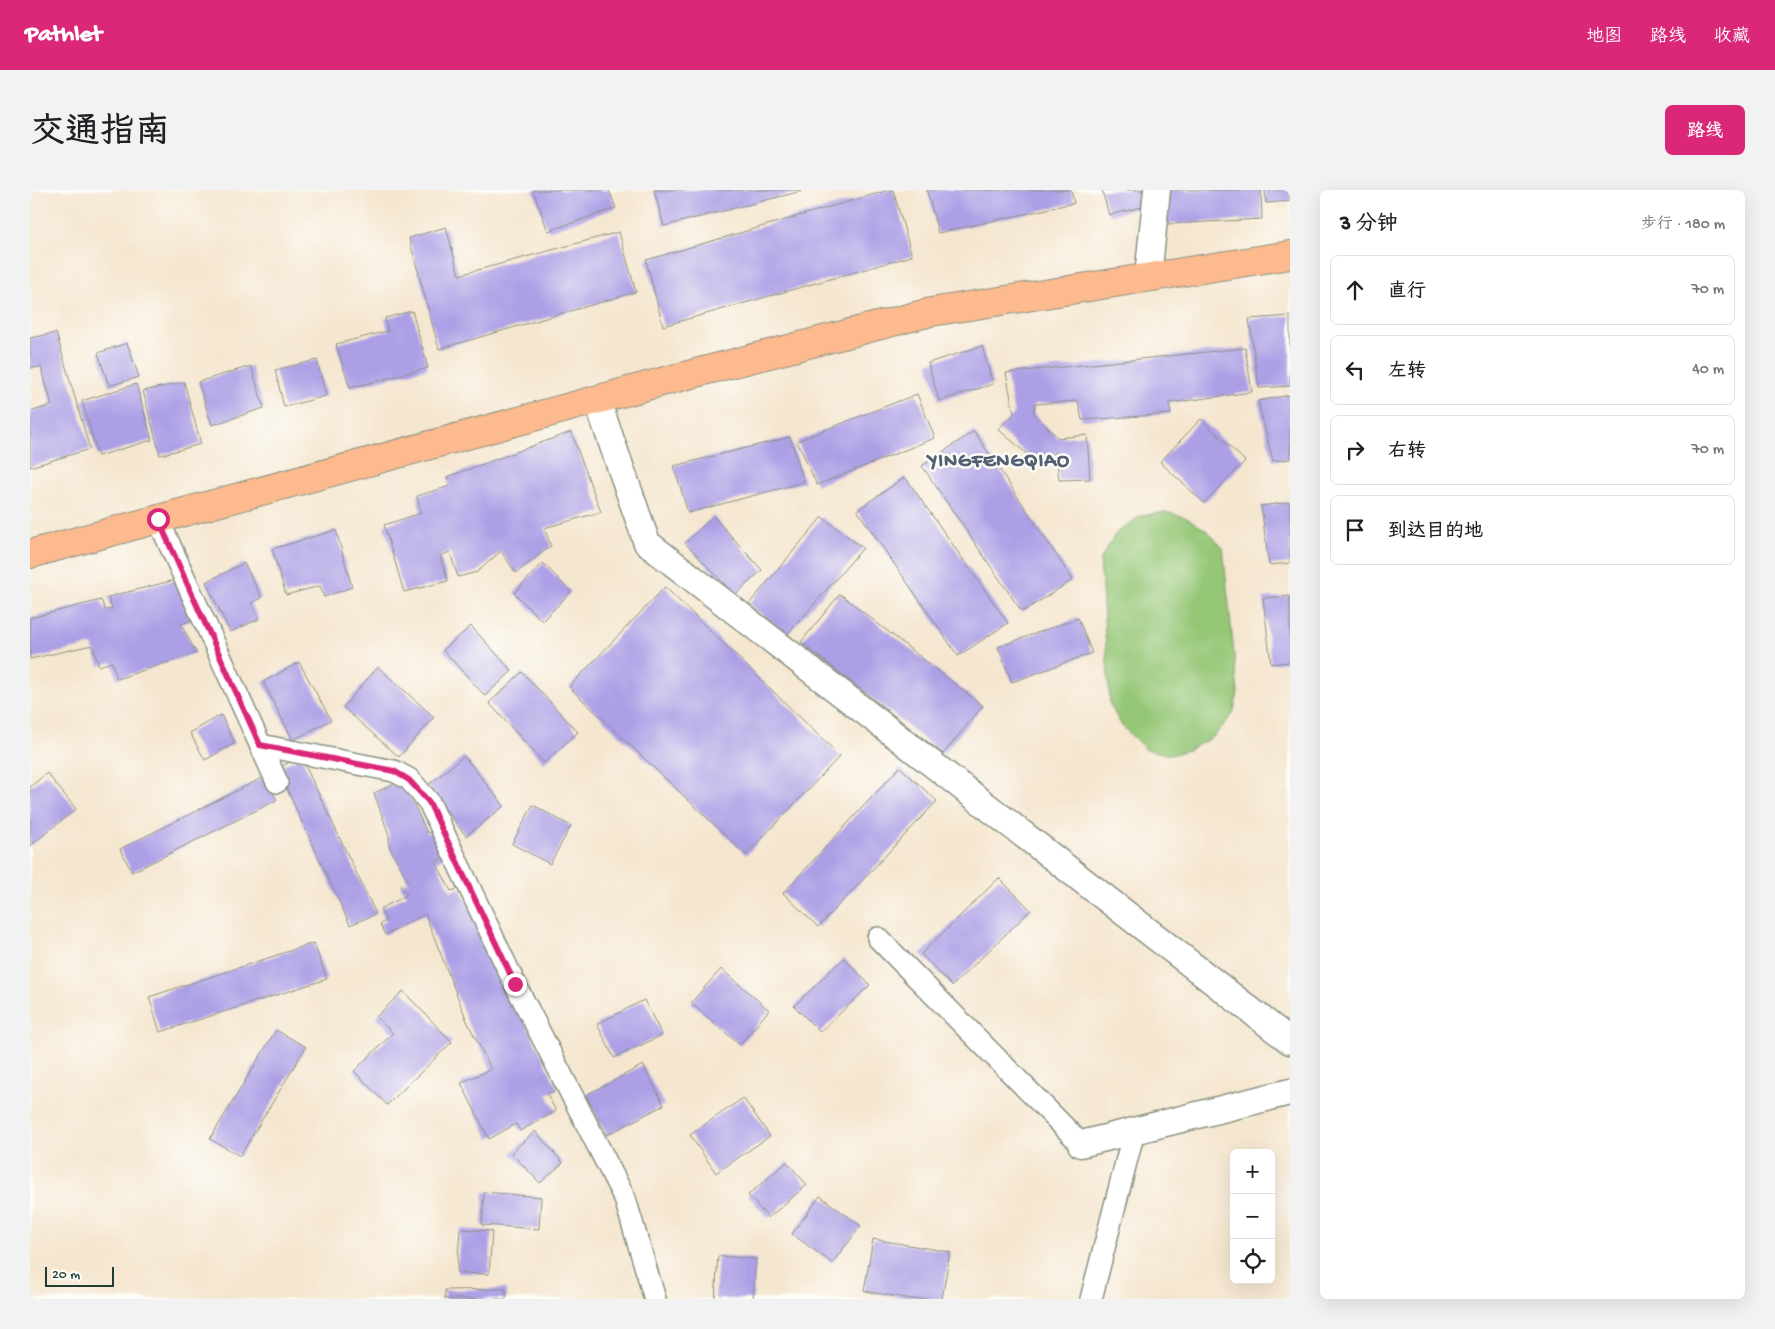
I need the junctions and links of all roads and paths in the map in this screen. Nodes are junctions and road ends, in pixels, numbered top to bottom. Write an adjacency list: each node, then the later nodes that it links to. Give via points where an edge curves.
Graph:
1 (1157, 190): 3 (street)
2 (1290, 255): 3 (highway)
3 (1148, 276): 4 (highway, via 931,312)
4 (596, 400): 5 (highway); 10 (street, via 647,543)
5 (158, 519): 6 (highway); 7 (street)
6 (30, 554)
7 (260, 745): 8 (street); 14 (street, via 394,771 409,780 429,802 515,984 625,1199)
8 (276, 782)
9 (878, 938): 13 (street)
10 (1290, 1041)
11 (1290, 1092): 12 (street)
12 (1134, 1131): 13 (street); 15 (street)
13 (1082, 1144)
14 (656, 1299)
15 (1091, 1299)

